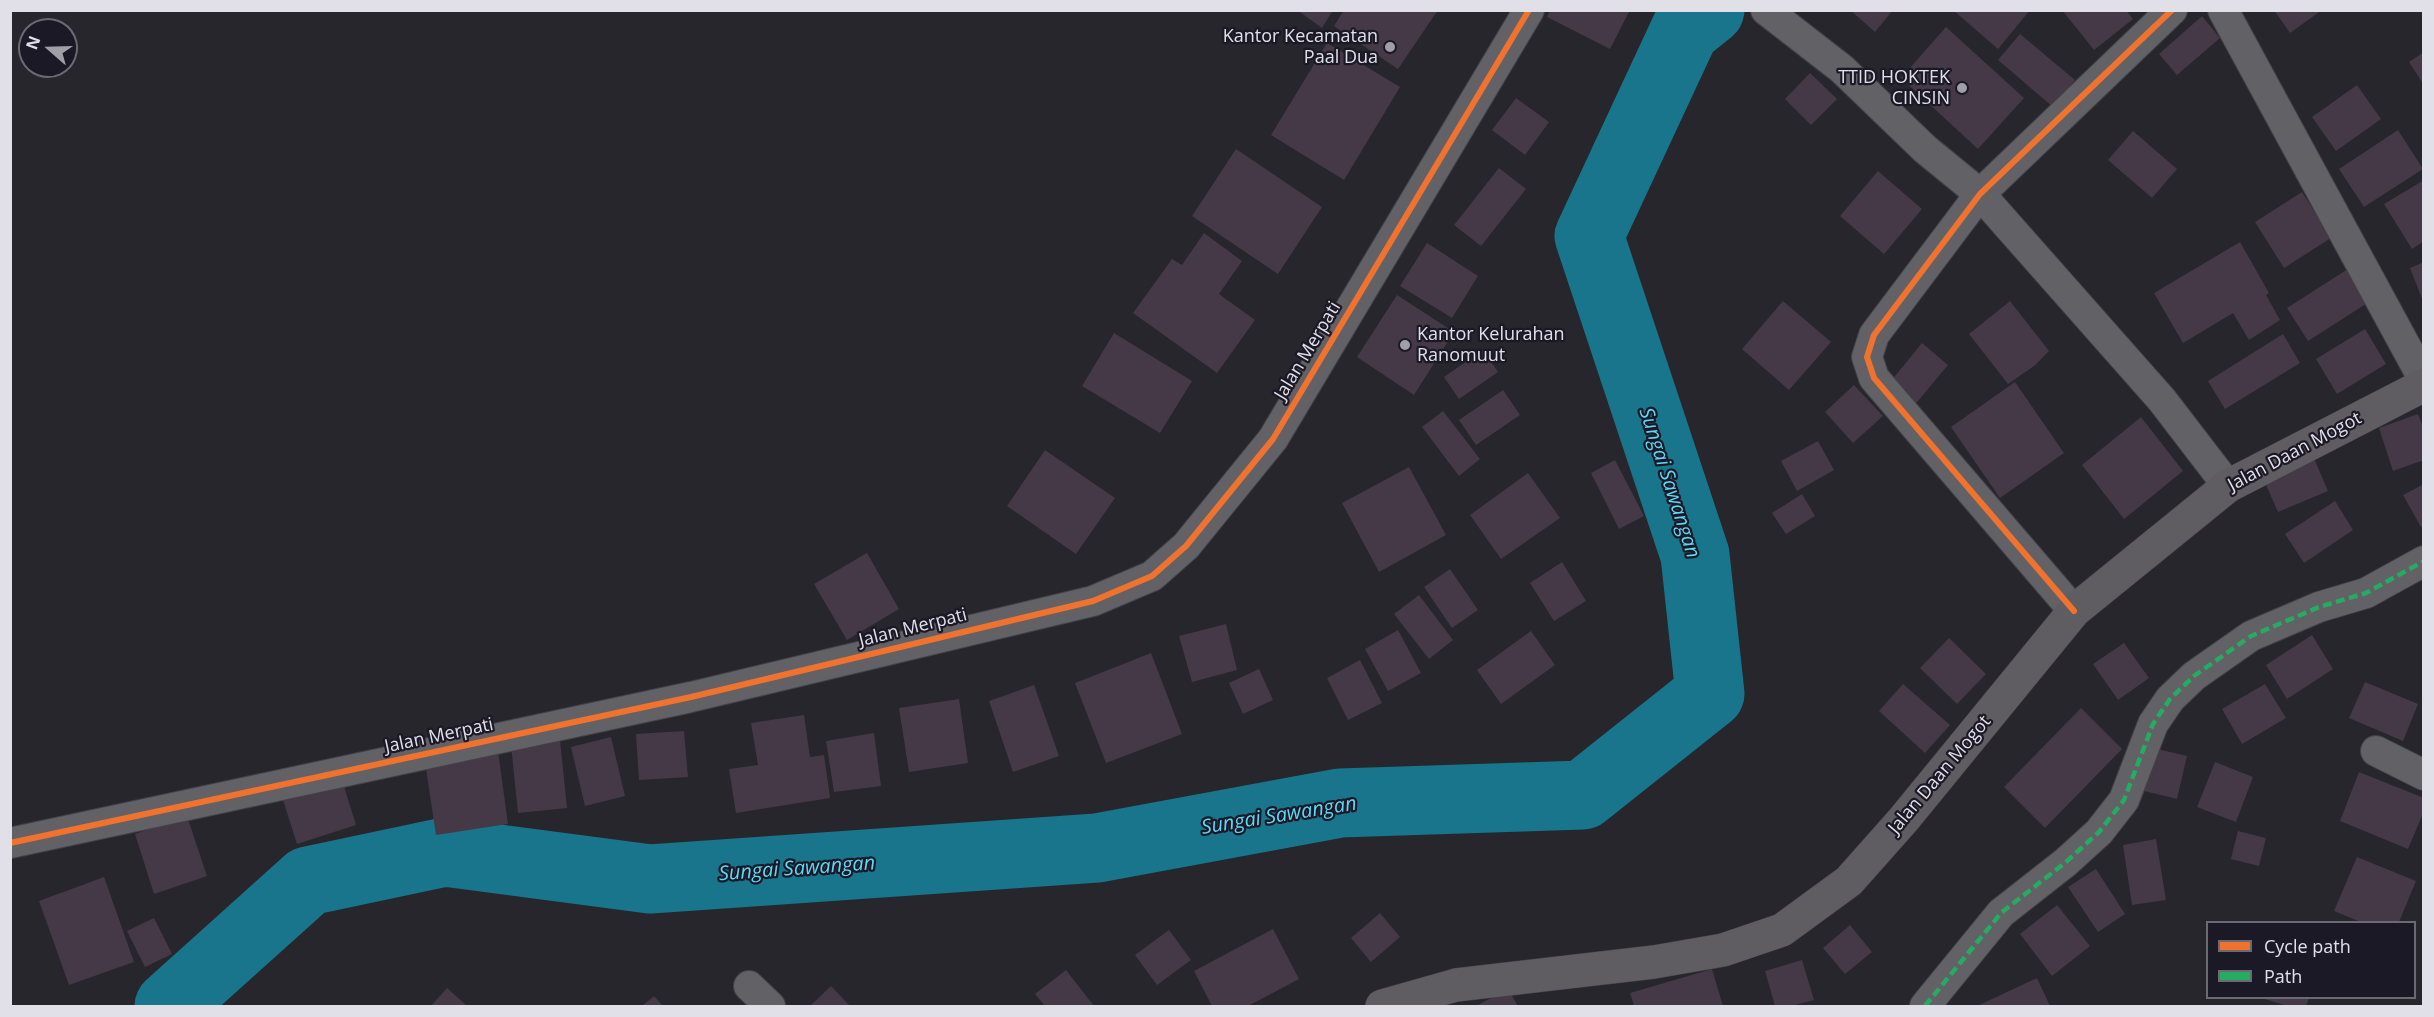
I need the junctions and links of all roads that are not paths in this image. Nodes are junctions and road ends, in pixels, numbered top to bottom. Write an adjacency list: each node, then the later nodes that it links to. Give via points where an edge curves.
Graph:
1 (1529, 10): 13 (street, Jalan Merpati, via 1273,439 1186,546 1152,576 1093,601 691,697)
2 (1766, 10): 5 (street, via 1842,69 1925,149)
3 (2172, 10): 5 (street)
4 (2223, 10): 6 (street)
5 (1980, 194): 8 (street, via 2162,400); 10 (street, via 1874,335 1868,366 1874,378)
6 (2424, 380)
7 (2424, 385): 8 (main road, Jalan Daan Mogot)
8 (2228, 486): 10 (main road, Jalan Daan Mogot)
9 (2424, 561): 15 (street, via 2366,593 2319,607 2251,636 2194,676 2153,723 2124,800 2099,832 2001,913)
10 (2074, 611): 14 (main road, Jalan Daan Mogot, via 1849,881 1782,930 1723,950 1456,985)
11 (2376, 751): 12 (street)
12 (2424, 775)
13 (10, 843)
14 (1382, 1006)
15 (1925, 1006)

